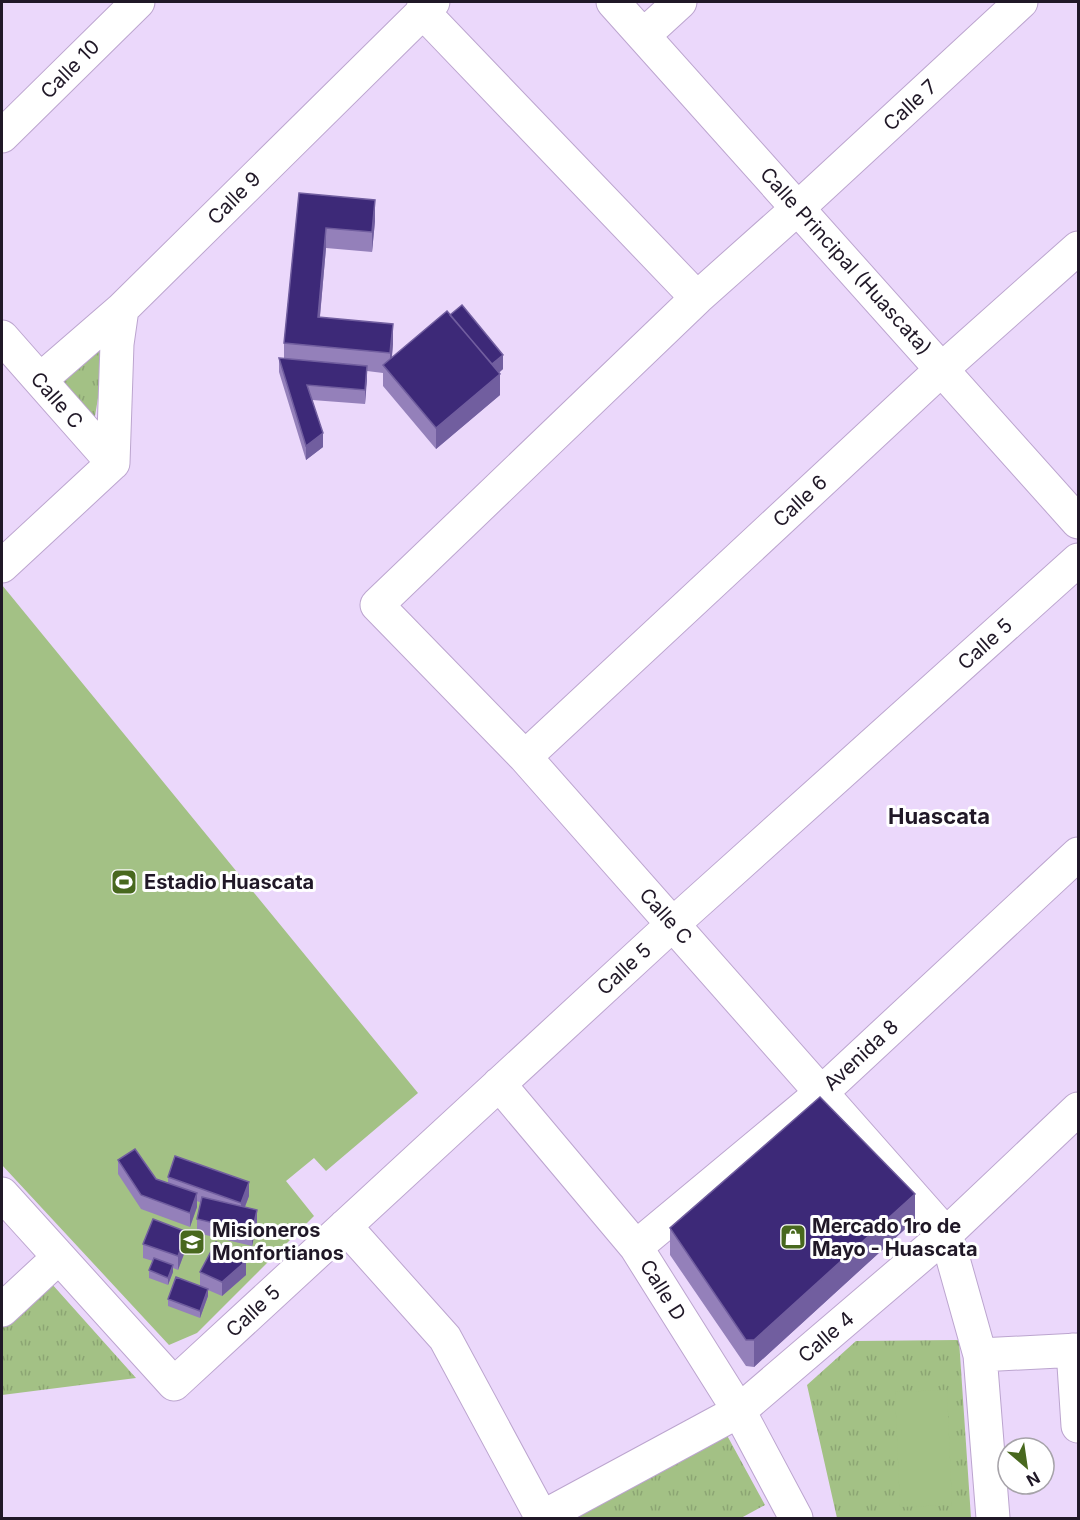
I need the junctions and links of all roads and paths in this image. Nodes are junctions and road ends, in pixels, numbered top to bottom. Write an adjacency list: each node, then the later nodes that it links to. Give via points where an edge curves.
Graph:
1 (138, 2): 7 (street, Calle 10)
2 (613, 2): 6 (street, Calle Principal (Huascata))
3 (680, 2): 6 (street)
4 (1021, 2): 8 (street, Calle 7)
5 (427, 7): 10 (street); 11 (street, Calle 9)
6 (644, 35): 8 (street, Calle Principal (Huascata))
7 (2, 136)
8 (798, 208): 10 (street, Calle 7); 13 (street, Calle Principal (Huascata))
9 (1078, 248): 13 (street, Calle 6)
10 (697, 298): 19 (street, Calle 7)
11 (122, 309): 14 (street, Calle 9); 15 (street)
12 (2, 337): 14 (street, Calle C)
13 (942, 369): 16 (street, Calle Principal (Huascata)); 20 (street, Calle 6)
14 (40, 380): 15 (street, Calle C)
15 (113, 464): 18 (street)
16 (1078, 522)
17 (1078, 560): 22 (street, Calle 5)
18 (2, 566)
19 (377, 605): 20 (street, Calle C)
20 (525, 757): 22 (street, Calle C)
21 (1078, 854): 24 (street, Avenida 8)
22 (673, 924): 23 (street, Calle 5); 24 (street, Calle C)
23 (499, 1084): 27 (street, Calle 5); 29 (street, Calle D)
24 (821, 1093): 28 (street, Calle C); 29 (street, Avenida 8)
25 (1078, 1109): 28 (street, Calle 4)
26 (2, 1194): 30 (street)
27 (345, 1226): 30 (street, Calle 5, via 174,1384); 37 (street, via 445,1338)
28 (946, 1234): 33 (street); 34 (street, Calle 4)
29 (636, 1248): 34 (street, Calle D)
30 (59, 1257): 31 (street)
31 (2, 1310)
32 (1076, 1350): 33 (street); 35 (street)
33 (980, 1355): 38 (street)
34 (739, 1411): 36 (street, Calle D); 37 (street, Calle 4)
35 (1078, 1426)
36 (785, 1515)
37 (541, 1518)
38 (993, 1518)

